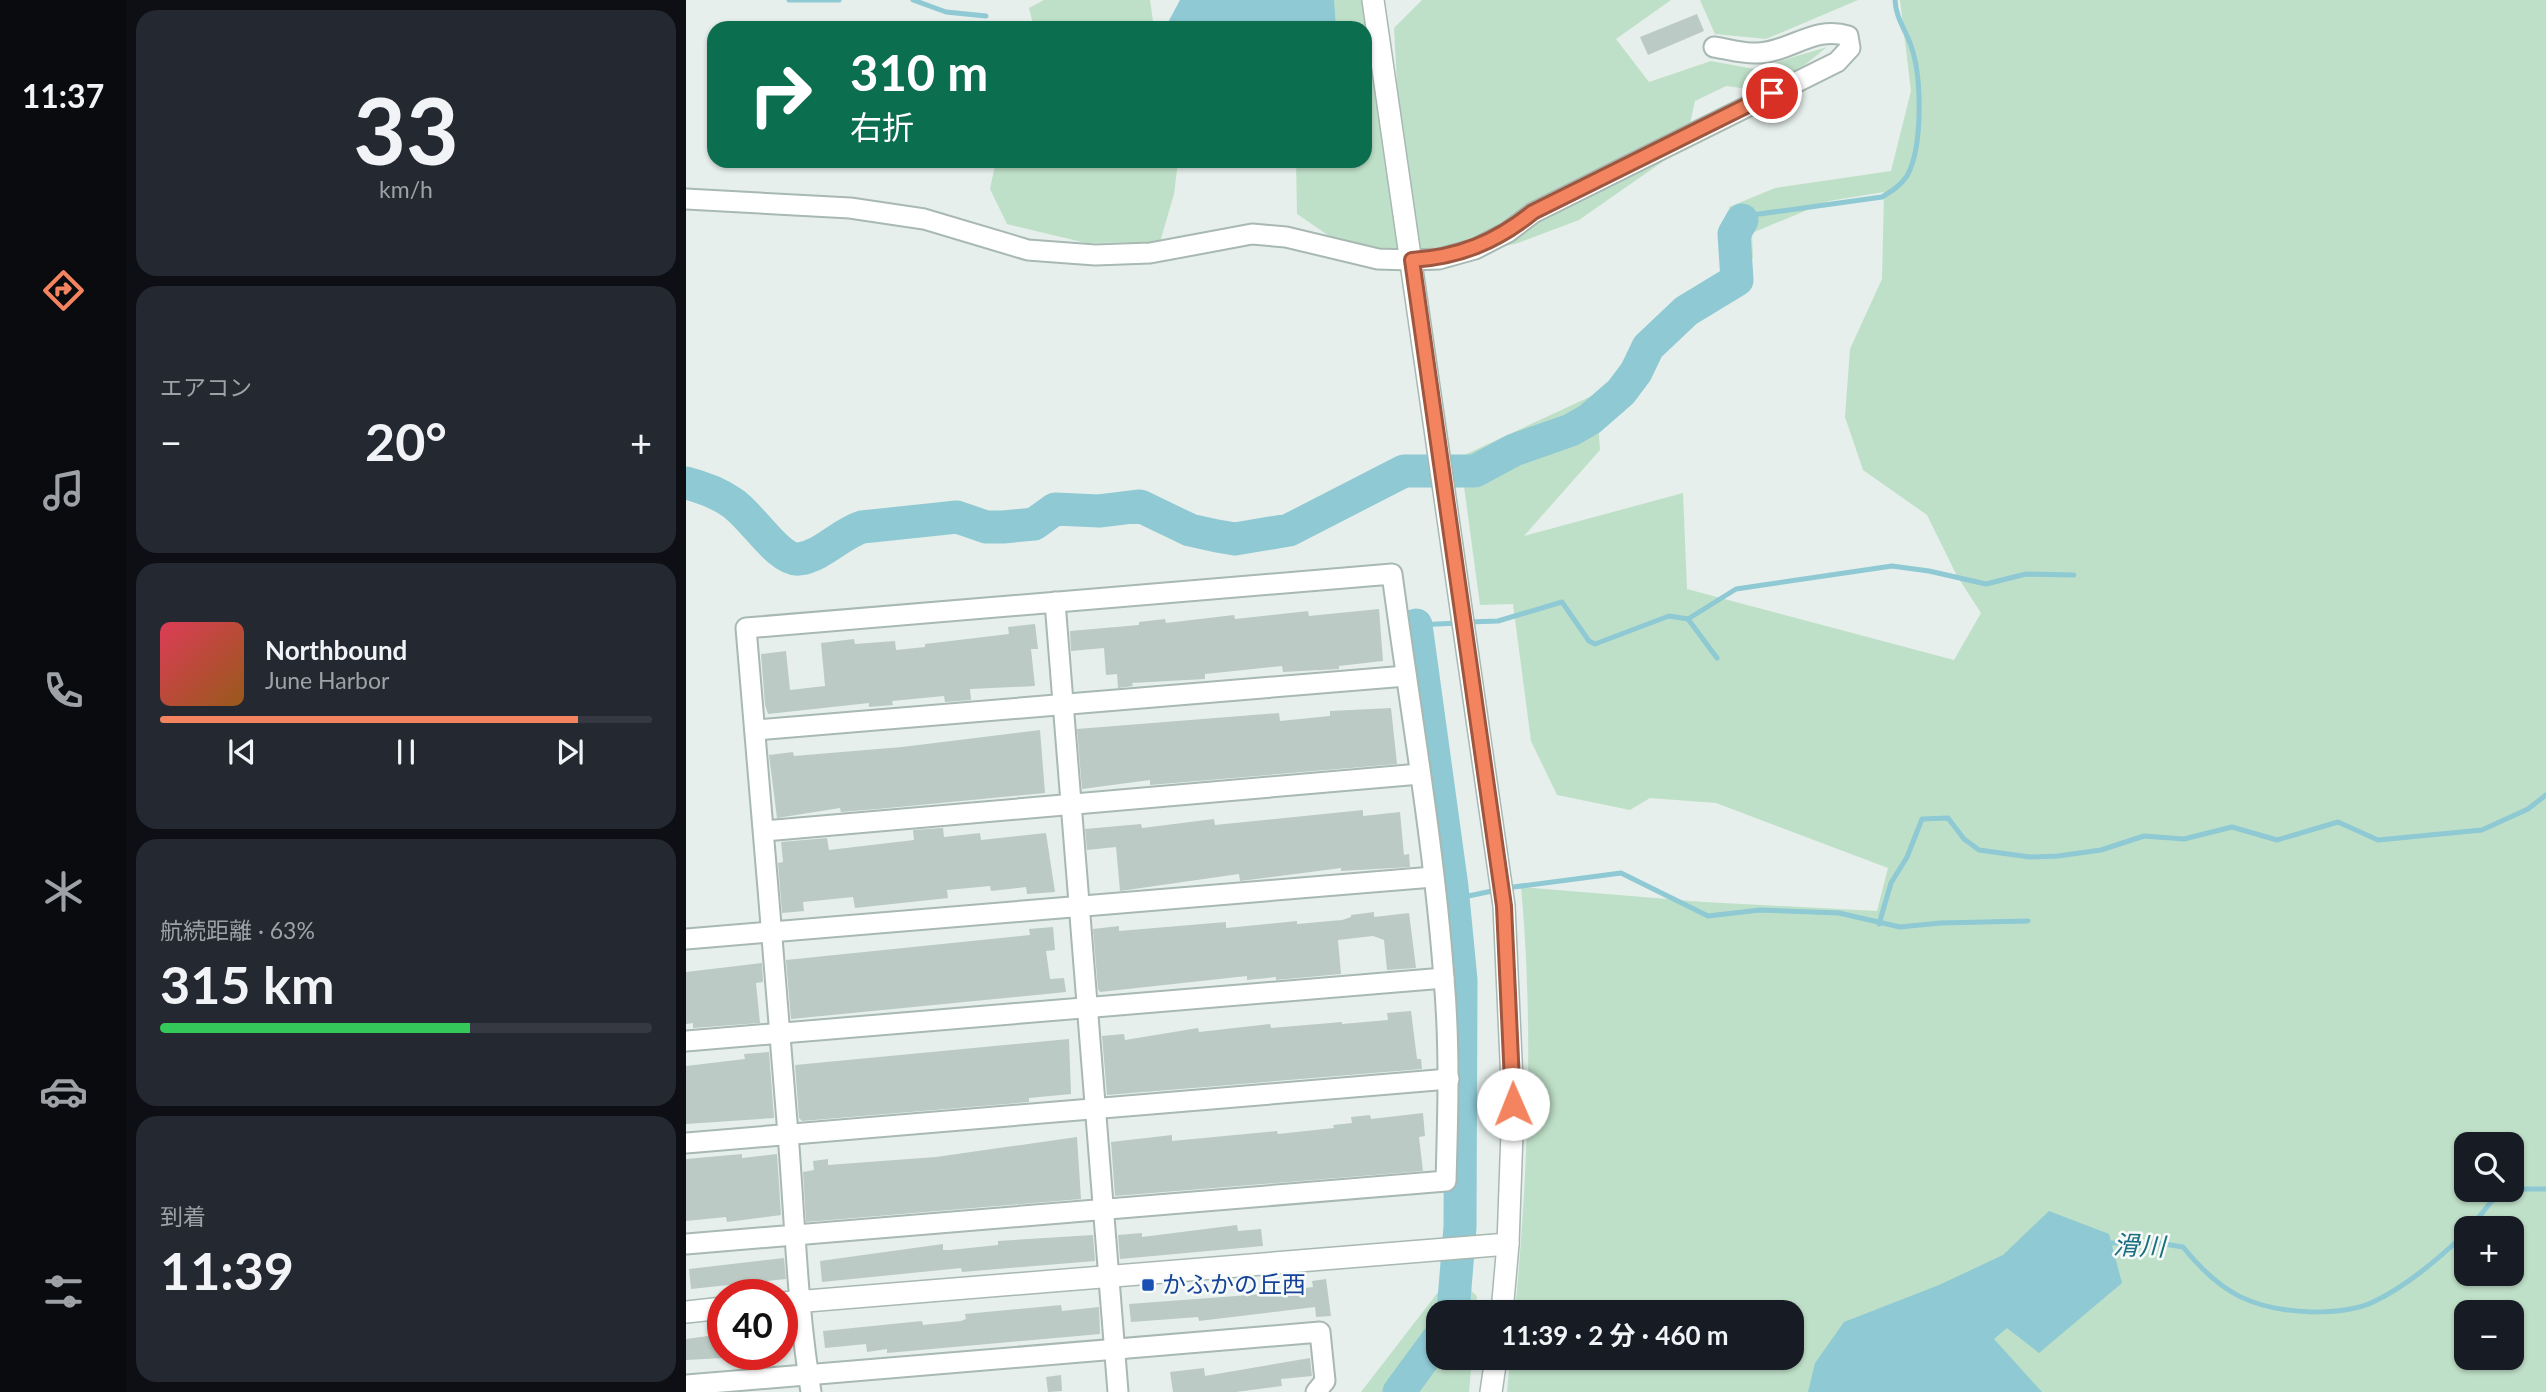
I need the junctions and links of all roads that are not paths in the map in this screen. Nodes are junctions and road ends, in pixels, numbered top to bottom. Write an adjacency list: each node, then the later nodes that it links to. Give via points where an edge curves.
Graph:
1 (1373, 0): 4 (street)
2 (1713, 47): 4 (street, via 1759,54 1836,32 1848,36 1850,48 1837,62 1533,212 1475,249 1439,259)
3 (686, 199): 4 (street, via 850,208 924,219 1028,250 1150,253 1252,234 1286,237 1378,259)
4 (1412, 260): 27 (street, via 1504,906 1513,1104)
5 (1055, 603): 6 (street, via 1392,574); 7 (street); 8 (street, via 746,628)
6 (1406, 676): 7 (street); 9 (street)
7 (1063, 703): 8 (street); 10 (street)
8 (755, 730): 11 (street)
9 (1420, 774): 10 (street); 12 (street)
10 (1070, 804): 11 (street); 13 (street)
11 (764, 831): 14 (street)
12 (1433, 877): 13 (street); 16 (street)
13 (1078, 906): 14 (street); 17 (street)
14 (772, 932): 15 (street); 18 (street)
15 (686, 939)
16 (1444, 978): 17 (street); 20 (street)
17 (1087, 1008): 18 (street); 21 (street)
18 (780, 1033): 19 (street); 22 (street)
19 (686, 1041)
20 (1449, 1079): 21 (street); 24 (street, via 1446,1181)
21 (1096, 1108): 22 (street); 24 (street)
22 (788, 1134): 23 (street); 25 (street)
23 (686, 1143)
24 (1104, 1209): 25 (street); 28 (street)
25 (797, 1236): 26 (street); 29 (street)
26 (686, 1244)
27 (1508, 1244): 28 (street); 30 (street)
28 (1109, 1278): 31 (street); 35 (street)
29 (794, 1279)
30 (1503, 1300)
31 (798, 1302)
32 (707, 1309): 33 (street)
33 (686, 1311)
34 (798, 1329): 37 (street)
35 (1115, 1350): 37 (street); 39 (street); 40 (street, via 1320,1332 1325,1381)
36 (1494, 1370): 41 (street)
37 (810, 1383): 38 (street)
38 (686, 1385)
39 (1118, 1392)
40 (1316, 1392)
41 (1491, 1392)

